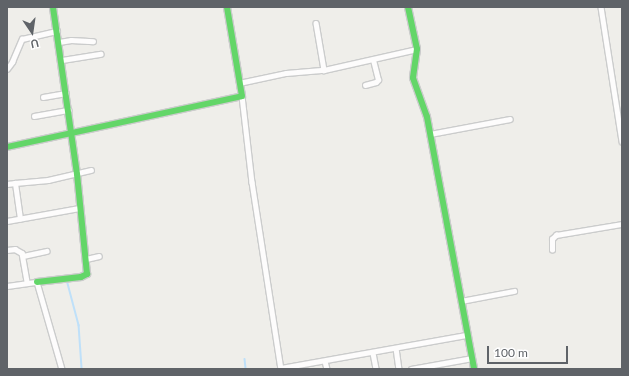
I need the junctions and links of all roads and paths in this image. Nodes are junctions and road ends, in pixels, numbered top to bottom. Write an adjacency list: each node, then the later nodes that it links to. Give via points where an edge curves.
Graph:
1 (54, 7): 6 (street)
2 (227, 7): 15 (street)
3 (408, 7): 9 (street)
4 (601, 7): 25 (street)
5 (316, 23): 14 (street)
6 (57, 31): 8 (street); 13 (street, via 22,39)
7 (93, 41): 8 (street, via 86,39)
8 (60, 42): 11 (street)
9 (417, 49): 12 (street); 24 (street, via 413,78 425,108)
10 (101, 54): 11 (street)
11 (62, 60): 17 (street)
12 (373, 60): 14 (street); 16 (street, via 378,80)
13 (7, 69)
14 (324, 70): 15 (street, via 286,73)
15 (239, 83): 18 (street)
16 (365, 85)
17 (66, 93): 19 (street); 20 (street)
18 (242, 96): 23 (street); 51 (street, via 252,182)
19 (43, 97)
20 (68, 110): 21 (street); 23 (street)
21 (34, 116)
22 (510, 119): 24 (street)
23 (71, 133): 26 (street); 28 (street)
24 (430, 134): 45 (street)
25 (622, 140)
26 (7, 147)
27 (92, 170): 28 (street)
28 (76, 174): 29 (street); 31 (street)
29 (15, 183): 30 (street); 32 (street)
30 (7, 184)
31 (78, 208): 32 (street); 40 (street)
32 (20, 219): 33 (street)
33 (7, 221)
34 (622, 224): 36 (street, via 556,235 552,238)
35 (7, 250): 38 (street, via 20,251)
36 (552, 250)
37 (46, 251): 38 (street)
38 (23, 256): 41 (street)
39 (99, 256): 40 (street)
40 (86, 259): 42 (street, via 85,276)
41 (27, 282): 42 (street); 43 (street)
42 (37, 282): 52 (street)
43 (7, 286)
44 (514, 291): 45 (street)
45 (461, 301): 46 (street)
46 (467, 336): 47 (street); 49 (street)
47 (396, 348): 48 (street); 55 (street)
48 (373, 353): 50 (street); 54 (street)
49 (472, 358): 56 (street); 57 (street)
50 (325, 361): 51 (street); 53 (street)
51 (281, 368)
52 (62, 369)
53 (327, 369)
54 (376, 369)
55 (399, 369)
56 (411, 369)
57 (474, 369)

